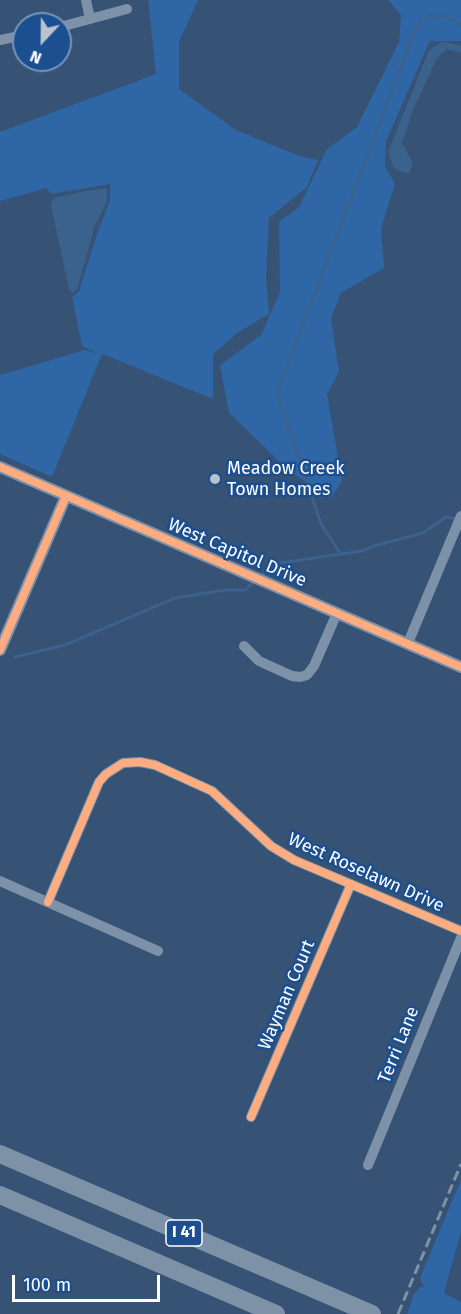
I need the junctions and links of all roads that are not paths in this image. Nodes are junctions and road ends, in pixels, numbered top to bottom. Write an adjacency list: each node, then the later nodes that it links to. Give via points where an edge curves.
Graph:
1 (86, 0): 3 (street)
2 (127, 9): 3 (street)
3 (90, 19): 4 (street)
4 (72, 24)
5 (0, 467): 6 (street, West Capitol Drive)
6 (66, 496): 8 (street, West Capitol Drive); 11 (street)
7 (459, 520): 9 (street)
8 (337, 612): 9 (street, West Capitol Drive); 10 (street, via 307,675 292,676 259,661)
9 (408, 643): 12 (street, West Capitol Drive)
10 (244, 646)
11 (0, 650)
12 (461, 667)
13 (0, 881): 15 (street)
14 (351, 884): 15 (street, West Roselawn Drive, via 283,854 203,786 155,765 131,762 114,768 99,782); 16 (street, West Roselawn Drive); 19 (street, Wayman Court)
15 (48, 902): 18 (street)
16 (461, 931)
17 (461, 938): 21 (street, Terri Lane)
18 (158, 951)
19 (250, 1117)
20 (0, 1154): 23 (highway, I 41)
21 (368, 1165)
22 (0, 1195): 24 (highway, I 41)
23 (370, 1313)
24 (276, 1314)

